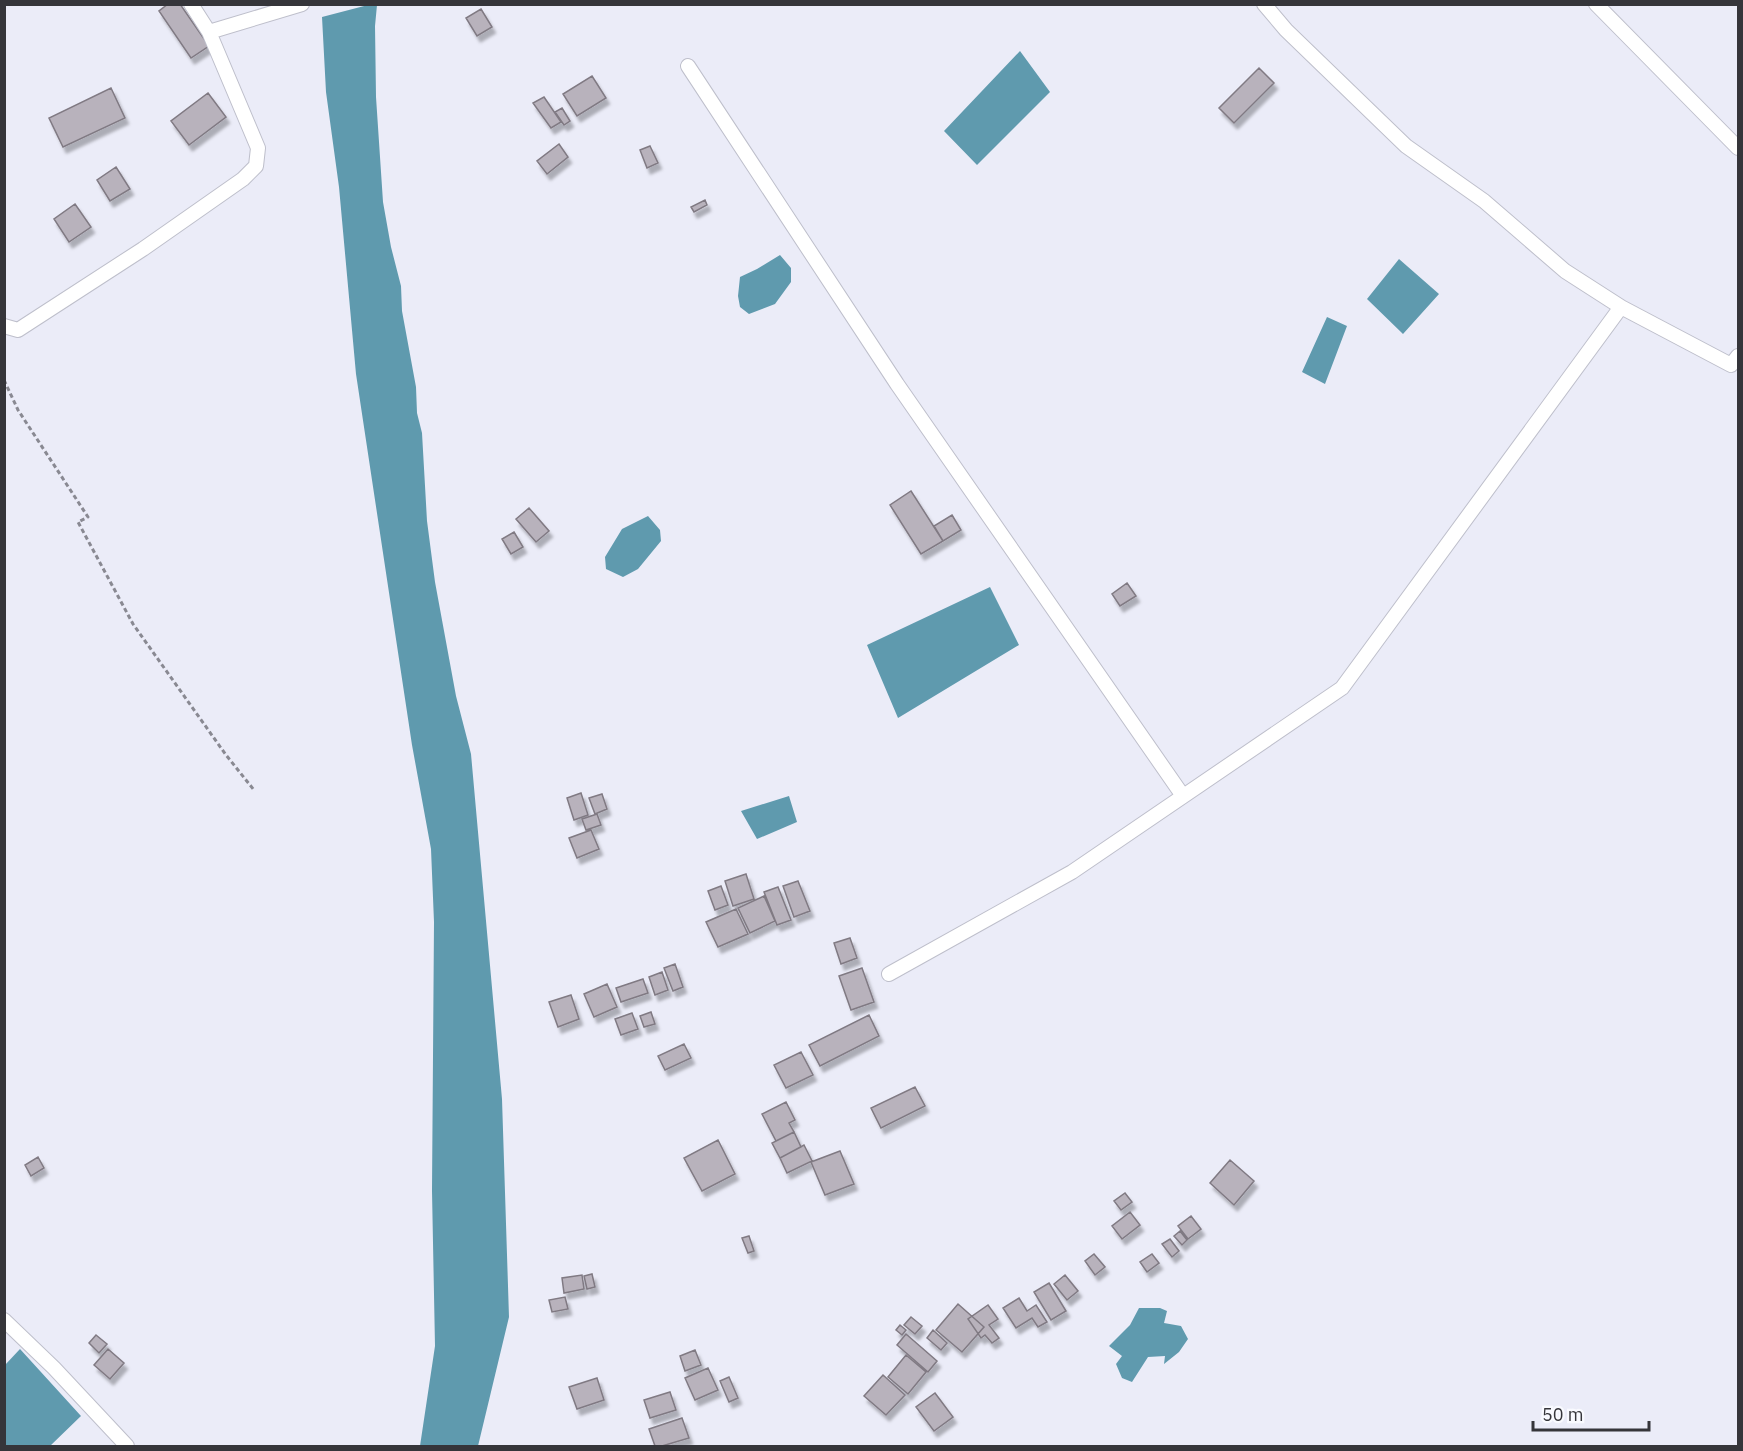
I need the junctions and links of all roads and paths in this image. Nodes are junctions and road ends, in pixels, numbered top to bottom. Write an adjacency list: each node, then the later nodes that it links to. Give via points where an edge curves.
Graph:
1 (191, 4): 5 (street)
2 (1264, 4): 8 (street, via 1406,146 1484,201 1565,271)
3 (1596, 4): 7 (street)
4 (297, 6): 5 (street)
5 (209, 32): 9 (street, via 258,148 256,166 153,243 18,330)
6 (688, 66): 13 (street, via 897,384)
7 (1738, 148)
8 (1621, 307): 10 (street); 13 (street, via 1342,688)
9 (4, 326)
10 (1736, 362)
11 (4, 380): 12 (path, via 18,410 88,517 78,522 133,624)
12 (254, 790)
13 (1183, 796): 14 (street, via 1072,872)
14 (889, 974)
15 (4, 1320): 16 (street)
16 (127, 1446)

